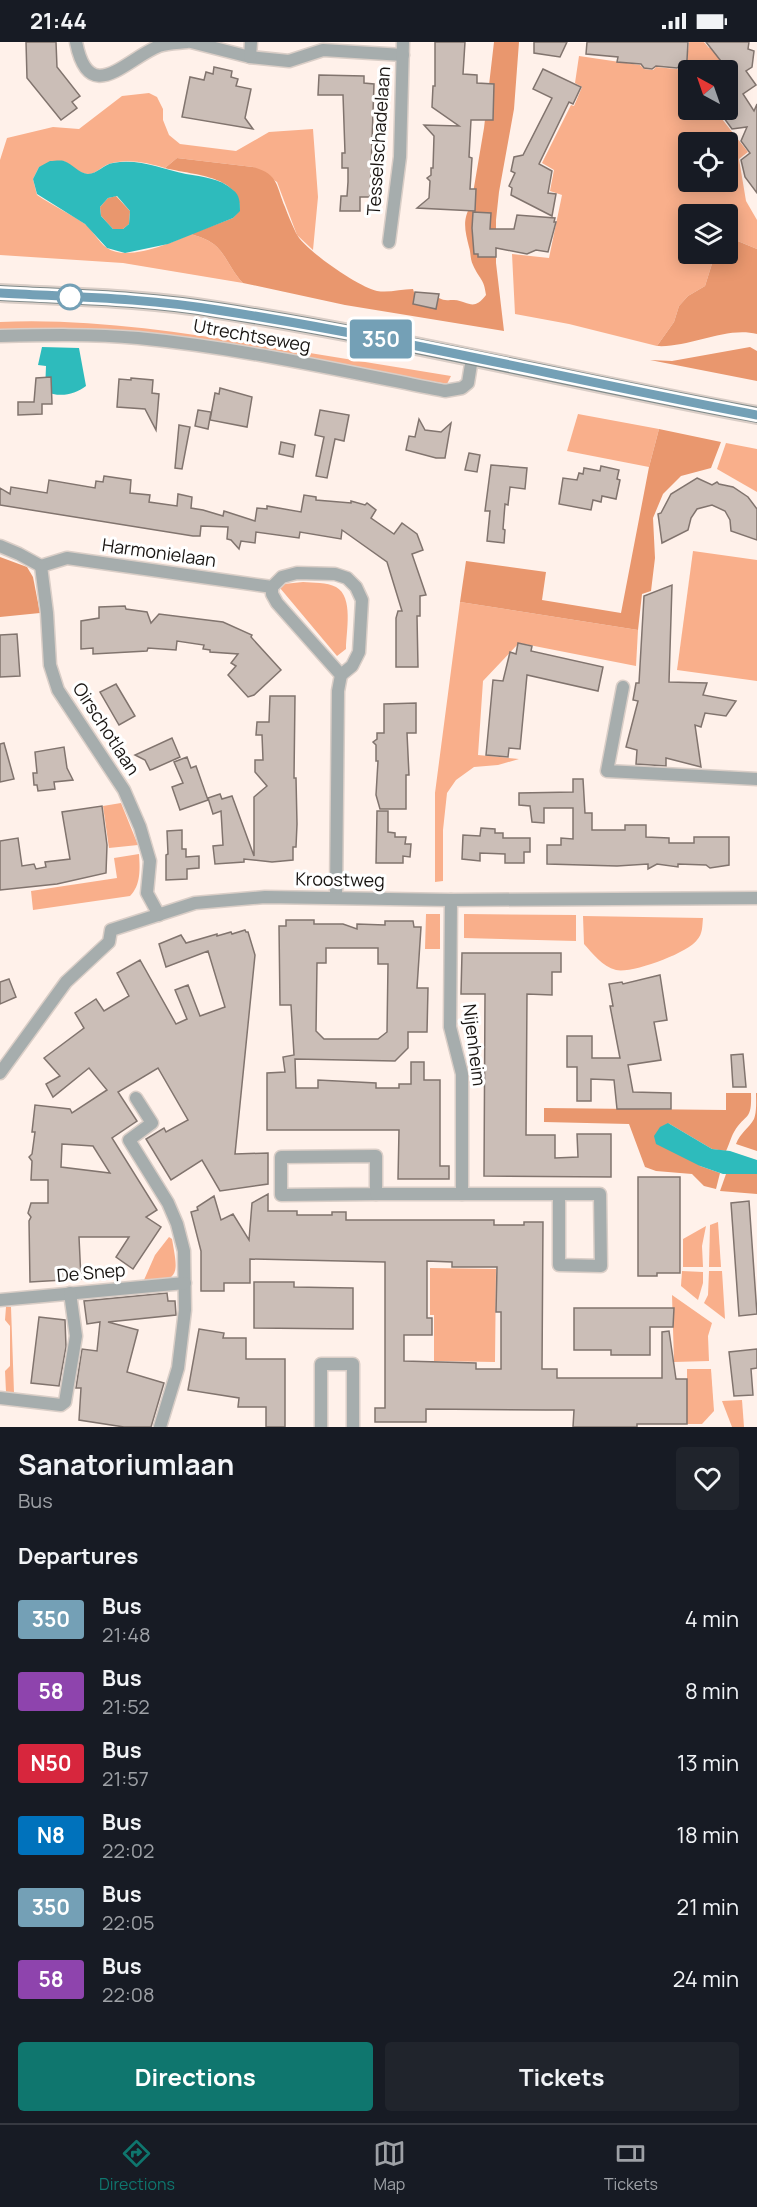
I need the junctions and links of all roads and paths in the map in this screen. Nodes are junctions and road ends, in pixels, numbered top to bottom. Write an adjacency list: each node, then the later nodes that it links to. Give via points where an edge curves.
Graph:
1 (76, 42): 2 (street, via 79,59 87,71 98,76 117,72 159,46)
2 (189, 42): 5 (street)
3 (251, 42): 5 (street)
4 (403, 48): 5 (street, via 323,50 289,61); 6 (street, Tesselschadelaan, via 400,157)
5 (250, 57)
6 (389, 242)
7 (0, 292): 9 (main road, Utrechtseweg, via 215,309)
8 (0, 336): 9 (street, Utrechtseweg, via 136,338 193,345 445,391 468,384)
9 (472, 358): 10 (main road, Utrechtseweg)
10 (757, 415)
11 (0, 546): 12 (street)
12 (41, 566): 13 (street, Harmonielaan, via 66,558); 20 (street, Oirschotlaan, via 50,665 64,699 124,790 150,861 147,893)
13 (272, 587): 14 (street, via 278,603); 14 (street, via 282,577 297,573 335,574 356,587 362,600 359,652 352,666)
14 (341, 675): 17 (street)
15 (623, 687): 16 (street, via 607,771)
16 (757, 778)
17 (336, 897): 19 (street, Kroostweg); 20 (street, Kroostweg, via 264,897 195,903)
18 (757, 898): 19 (street, Kroostweg)
19 (450, 900): 24 (street, Nijenheim, via 450,1027 462,1074)
20 (159, 915): 21 (street, Kroostweg, via 111,930 109,942 66,982)
21 (0, 1073)
22 (136, 1098): 26 (street, via 152,1123 129,1140 177,1224 184,1251)
23 (376, 1194): 23 (street, via 376,1156 282,1157 281,1195); 24 (street)
24 (462, 1194): 25 (street)
25 (559, 1194): 25 (street, via 559,1265 601,1266 600,1194)
26 (184, 1283): 27 (street, De Snep); 30 (street, via 178,1368)
27 (70, 1293): 28 (street, De Snep); 29 (street, via 76,1336 65,1402 61,1405)
28 (0, 1300)
29 (0, 1398)
30 (160, 1427)
31 (321, 1427): 32 (street, via 321,1364 353,1364)
32 (353, 1427)

